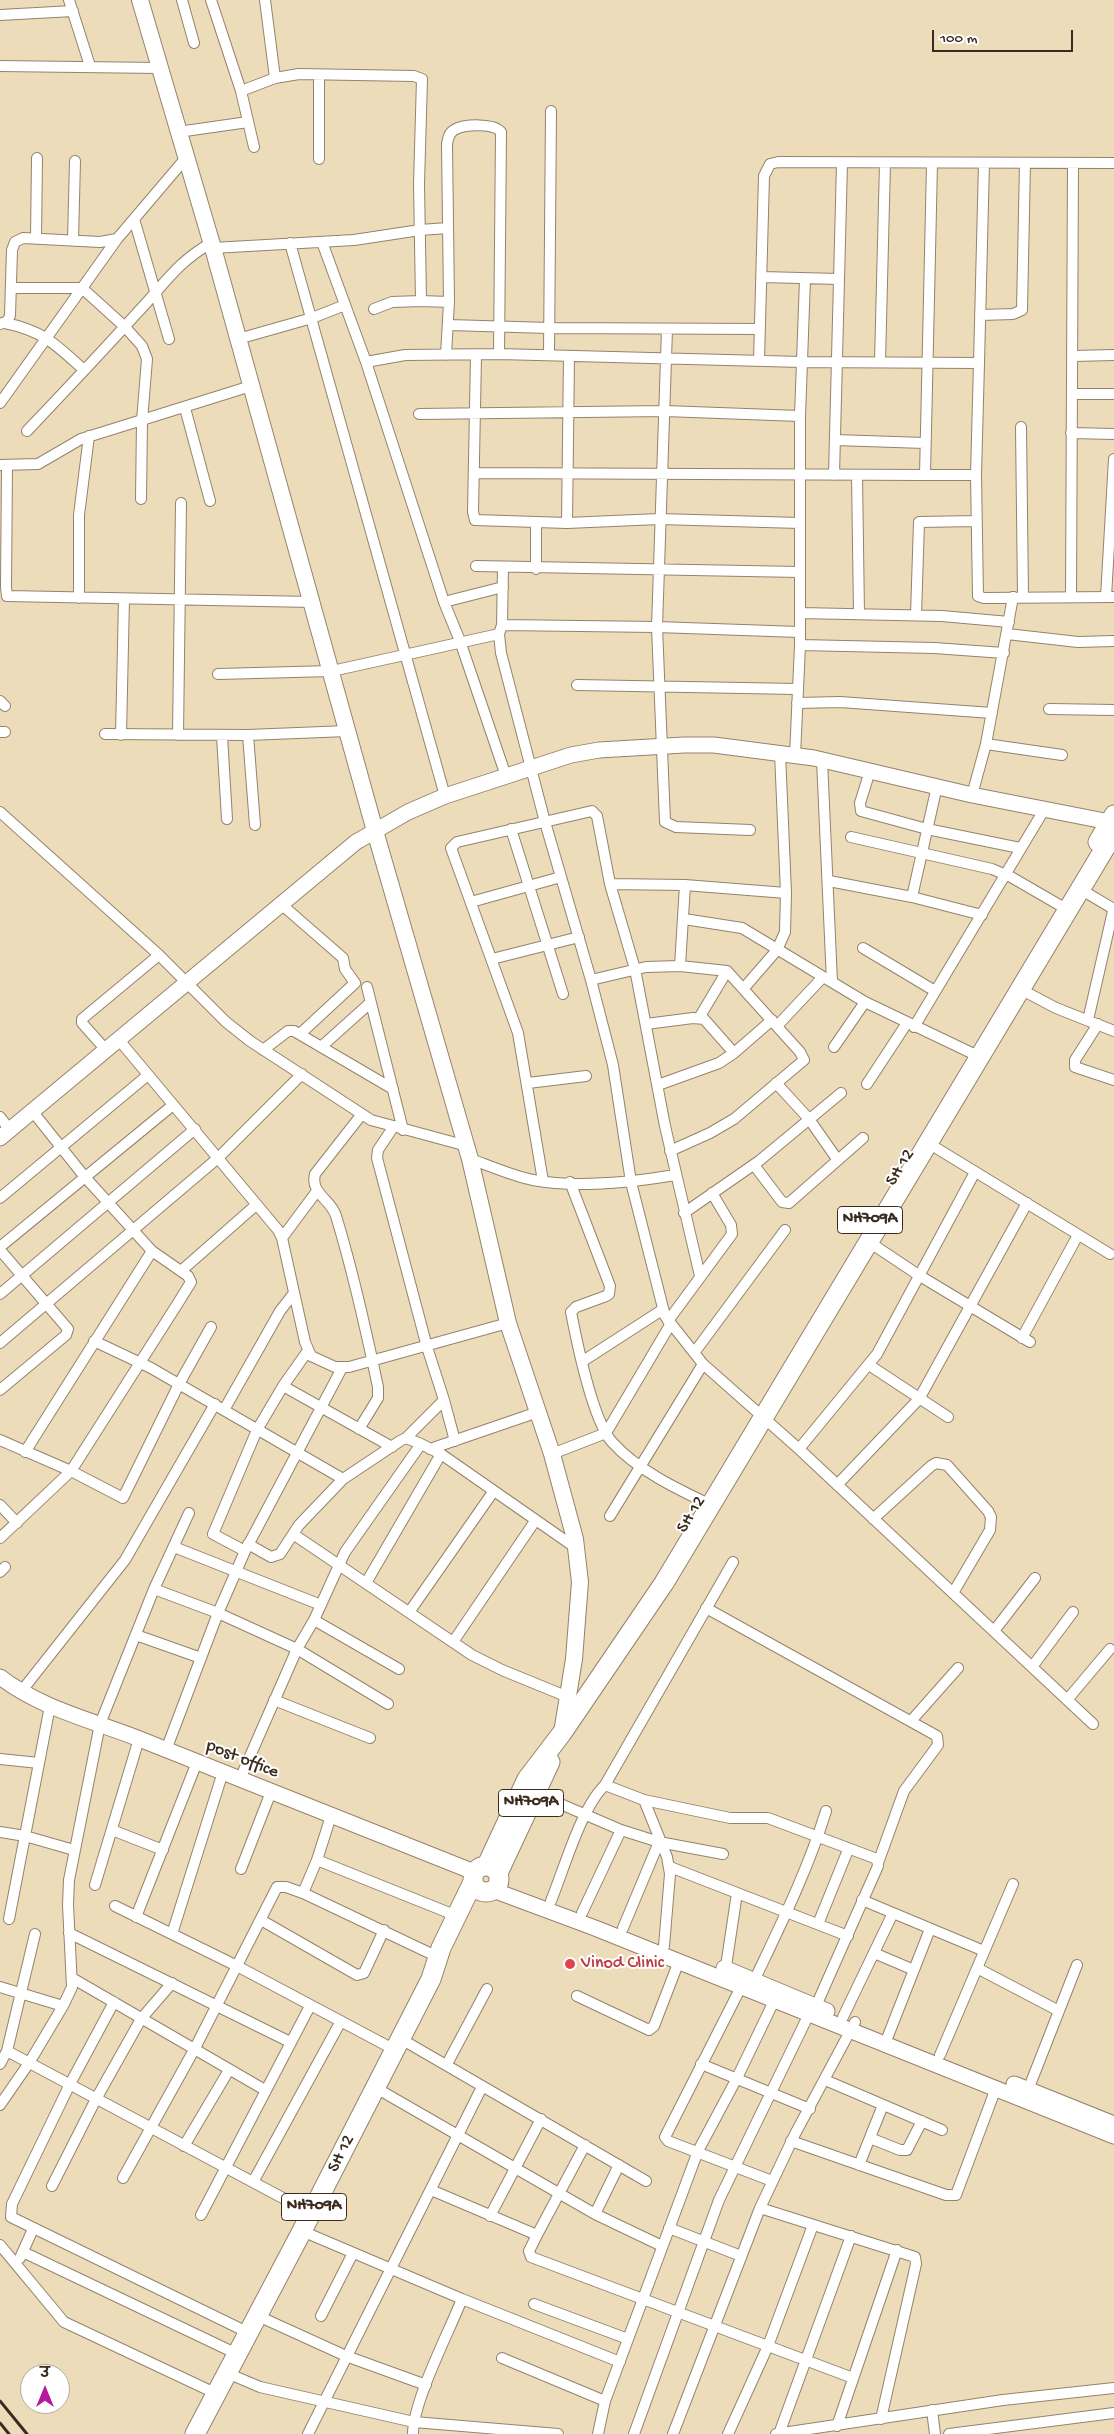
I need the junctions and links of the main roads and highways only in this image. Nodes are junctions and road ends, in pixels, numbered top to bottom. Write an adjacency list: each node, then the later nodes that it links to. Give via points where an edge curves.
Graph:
1 (140, 0): 6 (main road, via 468,1153 508,1323 552,1454 576,1548 580,1582)
2 (1113, 823): 3 (highway, SH 12 / NH709A); 3 (highway, SH 12 / NH709A, via 1080,889)
3 (1064, 907): 4 (highway, SH 12 / NH709A); 4 (highway, SH 12 / NH709A, via 1020,989)
4 (976, 1054): 5 (highway, SH 12 / NH709A); 5 (highway, SH 12 / NH709A, via 928,1143)
5 (759, 1414): 6 (highway, SH 12 / NH709A, via 706,1503 664,1583)
6 (562, 1733): 7 (highway, SH 12 / NH709A, via 536,1793); 7 (highway, SH 12 / NH709A, via 527,1779)
7 (487, 1879): 8 (highway, SH 12 / NH709A); 8 (highway, SH 12 / NH709A, via 457,1916)
8 (442, 1959): 9 (highway, SH 12 / NH709A)
9 (195, 2434)

